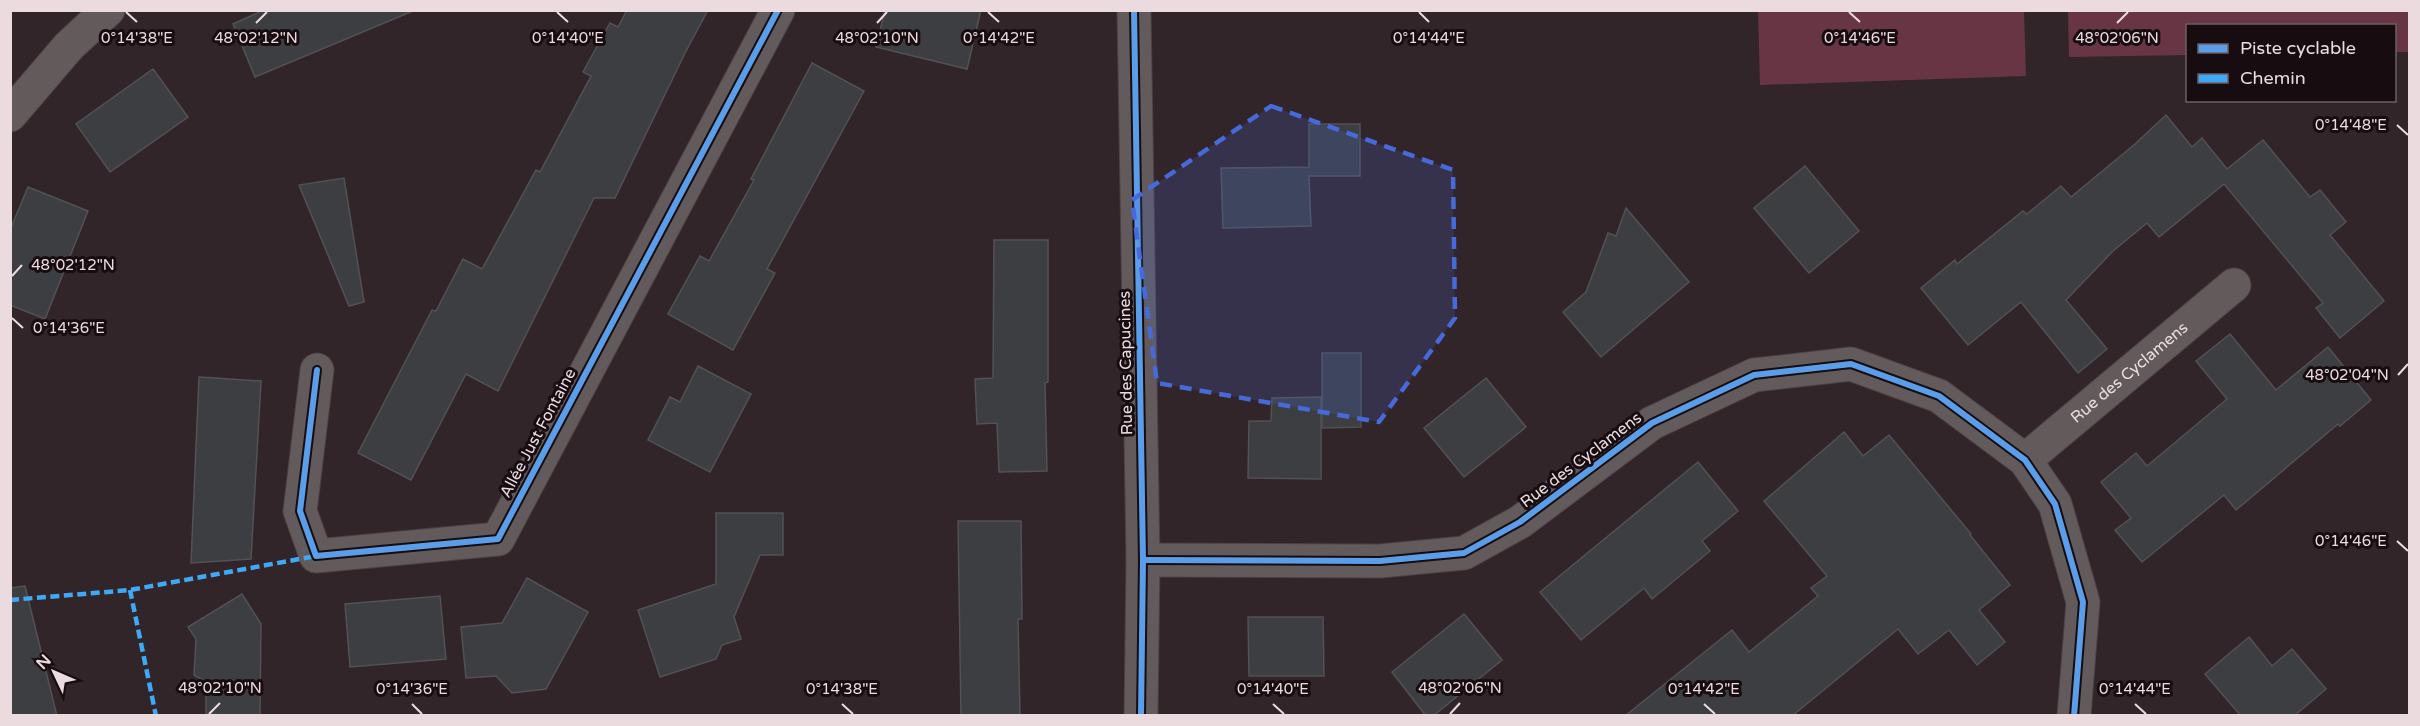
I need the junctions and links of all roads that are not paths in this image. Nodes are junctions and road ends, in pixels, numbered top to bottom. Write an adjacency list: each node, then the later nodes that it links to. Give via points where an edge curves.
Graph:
1 (108, 10): 4 (street, via 69,46)
2 (778, 10): 6 (street, Allée Just Fontaine, via 498,539 316,556 300,511)
3 (1134, 10): 8 (street, Rue des Capucines)
4 (10, 115)
5 (2234, 285): 7 (street, Rue des Cyclamens)
6 (318, 370)
7 (2025, 460): 8 (street, Rue des Cyclamens, via 1939,396 1851,364 1797,370 1754,375 1652,423 1520,522 1464,552 1380,561); 10 (street, Rue des Cyclamens, via 2055,504 2083,602)
8 (1143, 560): 9 (street, Rue des Capucines)
9 (1141, 716)
10 (2074, 716)

